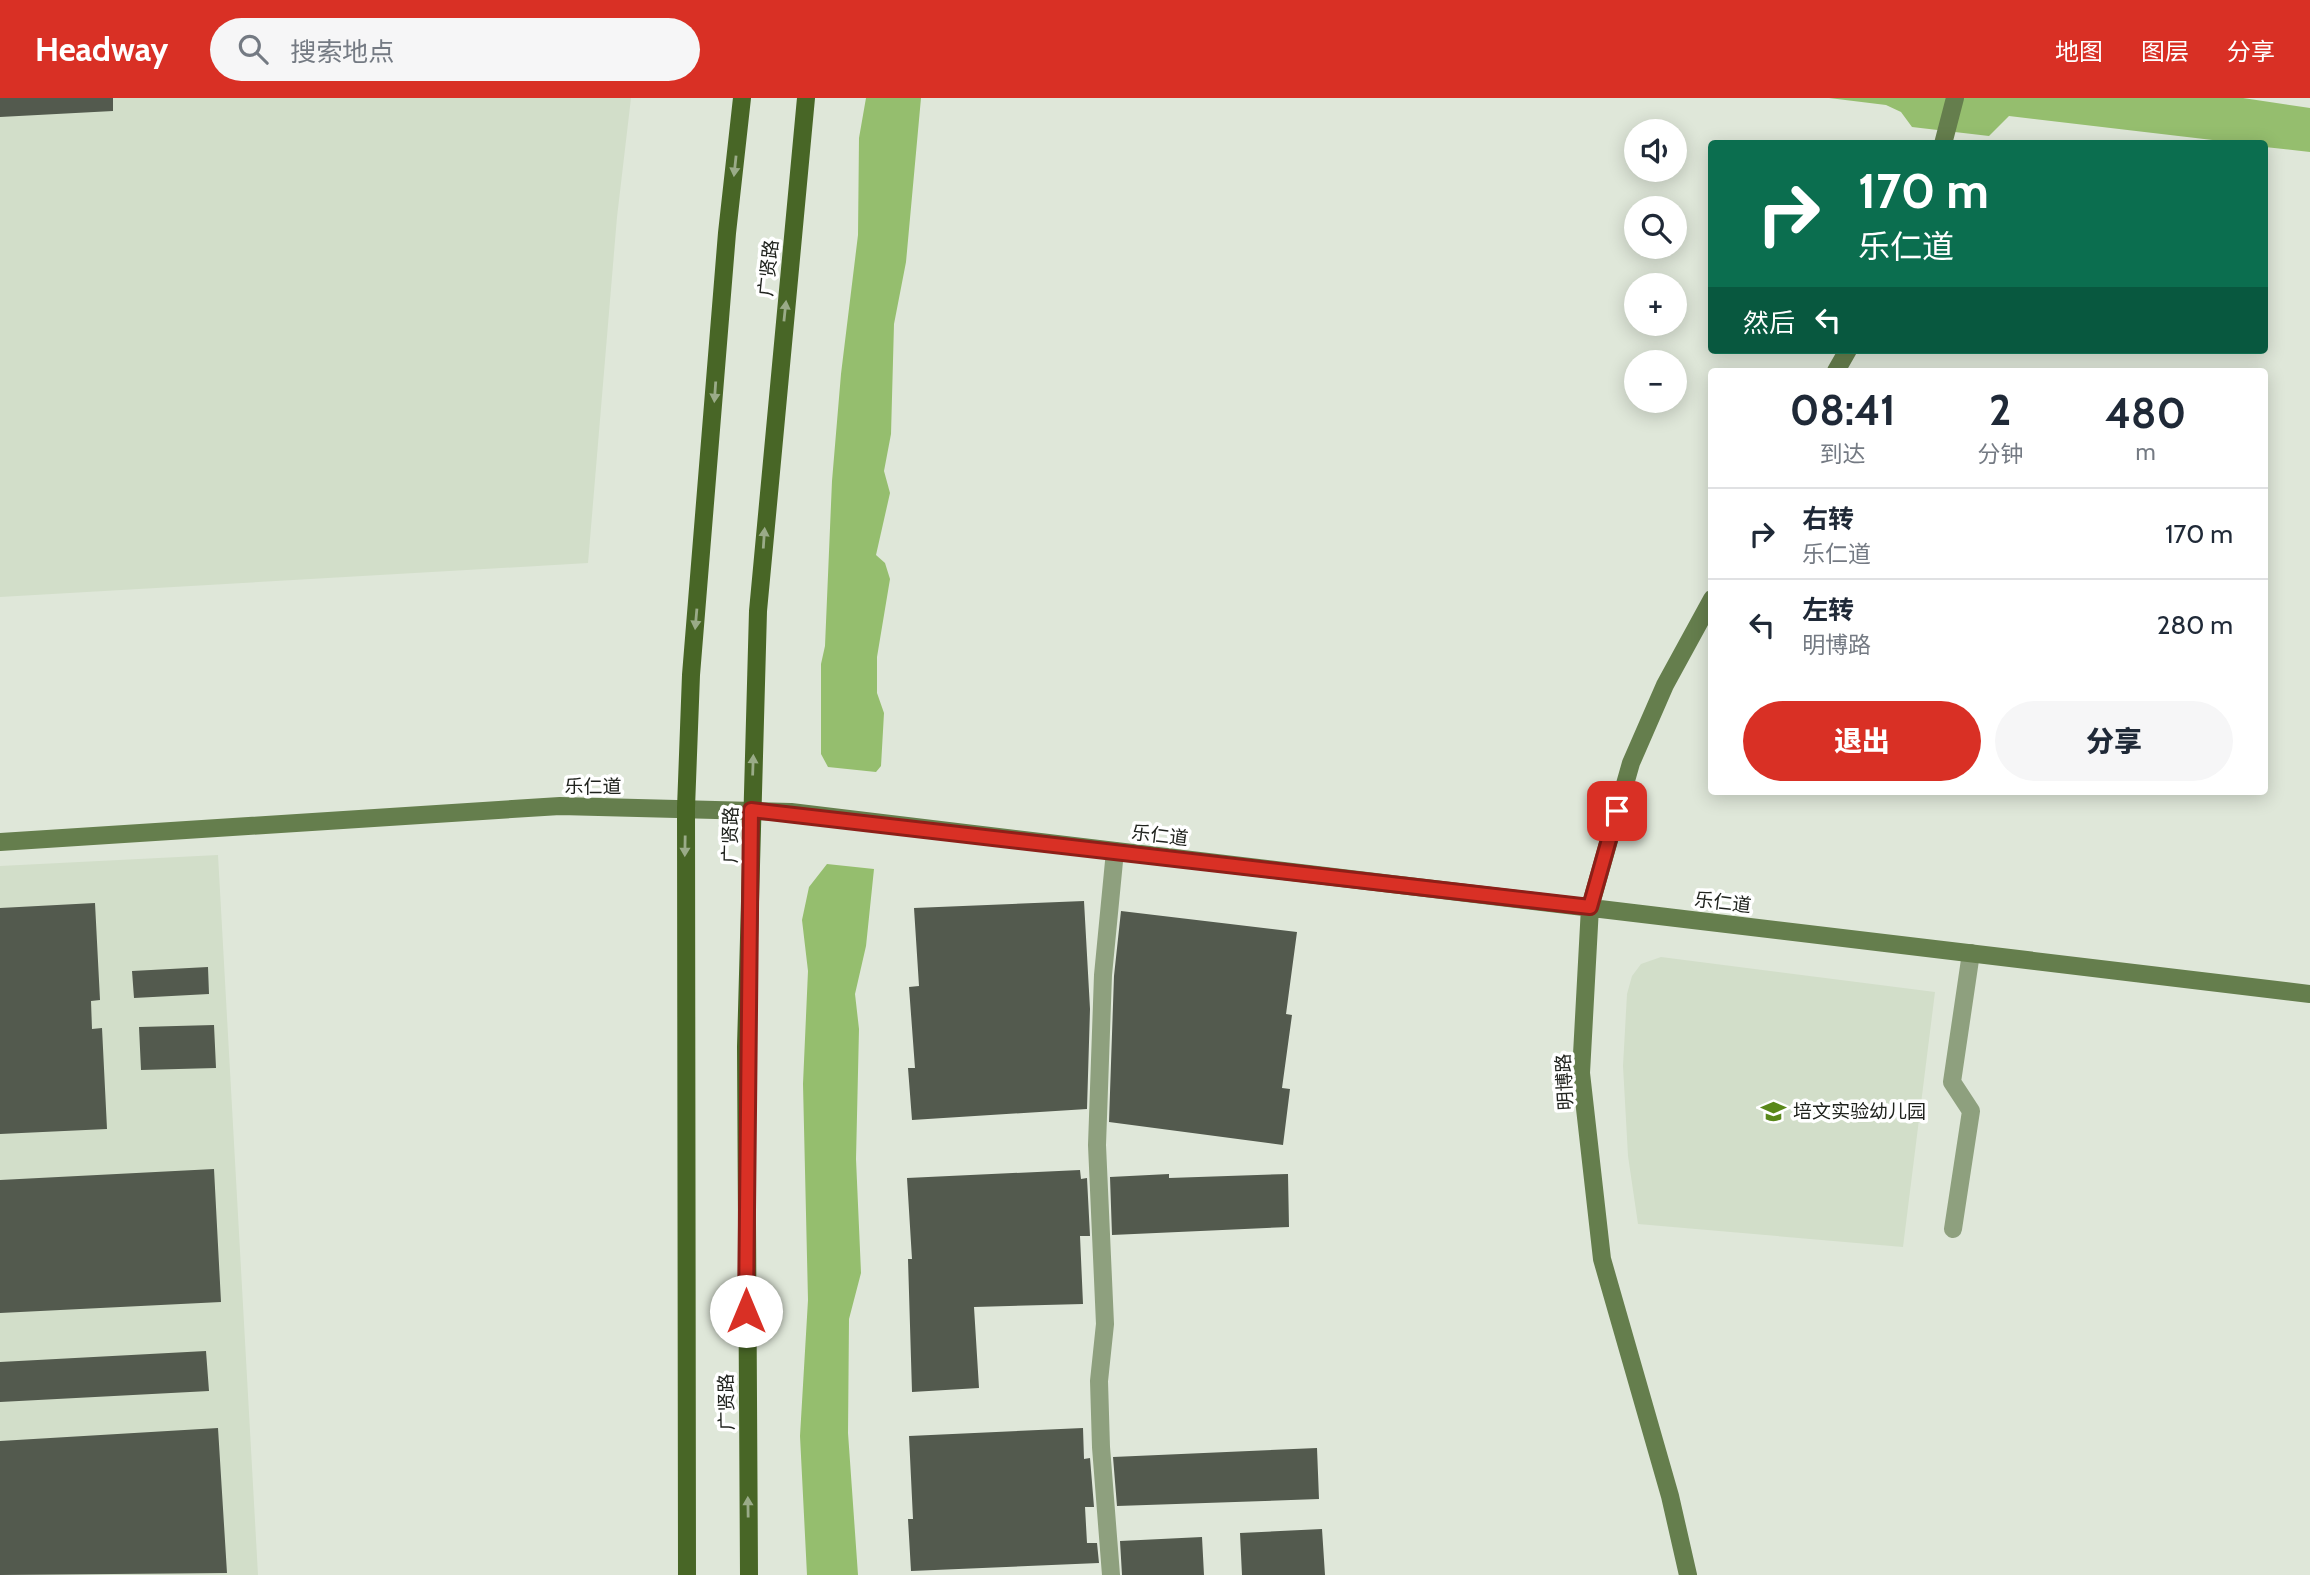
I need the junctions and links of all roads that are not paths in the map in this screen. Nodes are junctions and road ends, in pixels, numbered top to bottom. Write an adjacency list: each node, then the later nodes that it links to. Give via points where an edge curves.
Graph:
1 (742, 98): 6 (main road, 广贤路, one-way to 6, via 692,662)
2 (806, 98): 7 (main road, 广贤路, one-way to 2, via 766,503)
3 (1955, 98): 4 (street)
4 (1943, 140)
5 (1708, 606): 10 (street, 明博路, via 1665,685 1631,763)
6 (686, 808): 7 (street, 乐仁道); 8 (street, 乐仁道, via 561,806); 14 (main road, 广贤路, one-way to 14)
7 (751, 810): 9 (street, 乐仁道); 15 (main road, 广贤路, one-way to 7, via 745,1214)
8 (0, 842)
9 (1115, 851): 10 (street, 乐仁道); 16 (street, via 1103,975 1097,1145 1105,1324 1099,1381 1101,1447)
10 (1590, 907): 11 (street, 乐仁道); 17 (street, 明博路, via 1581,1073 1602,1259)
11 (1971, 953): 12 (street, 乐仁道); 13 (street, via 1952,1082 1971,1111)
12 (2310, 994)
13 (1953, 1229)
14 (687, 1575)
15 (749, 1575)
16 (1111, 1575)
17 (1688, 1575)

